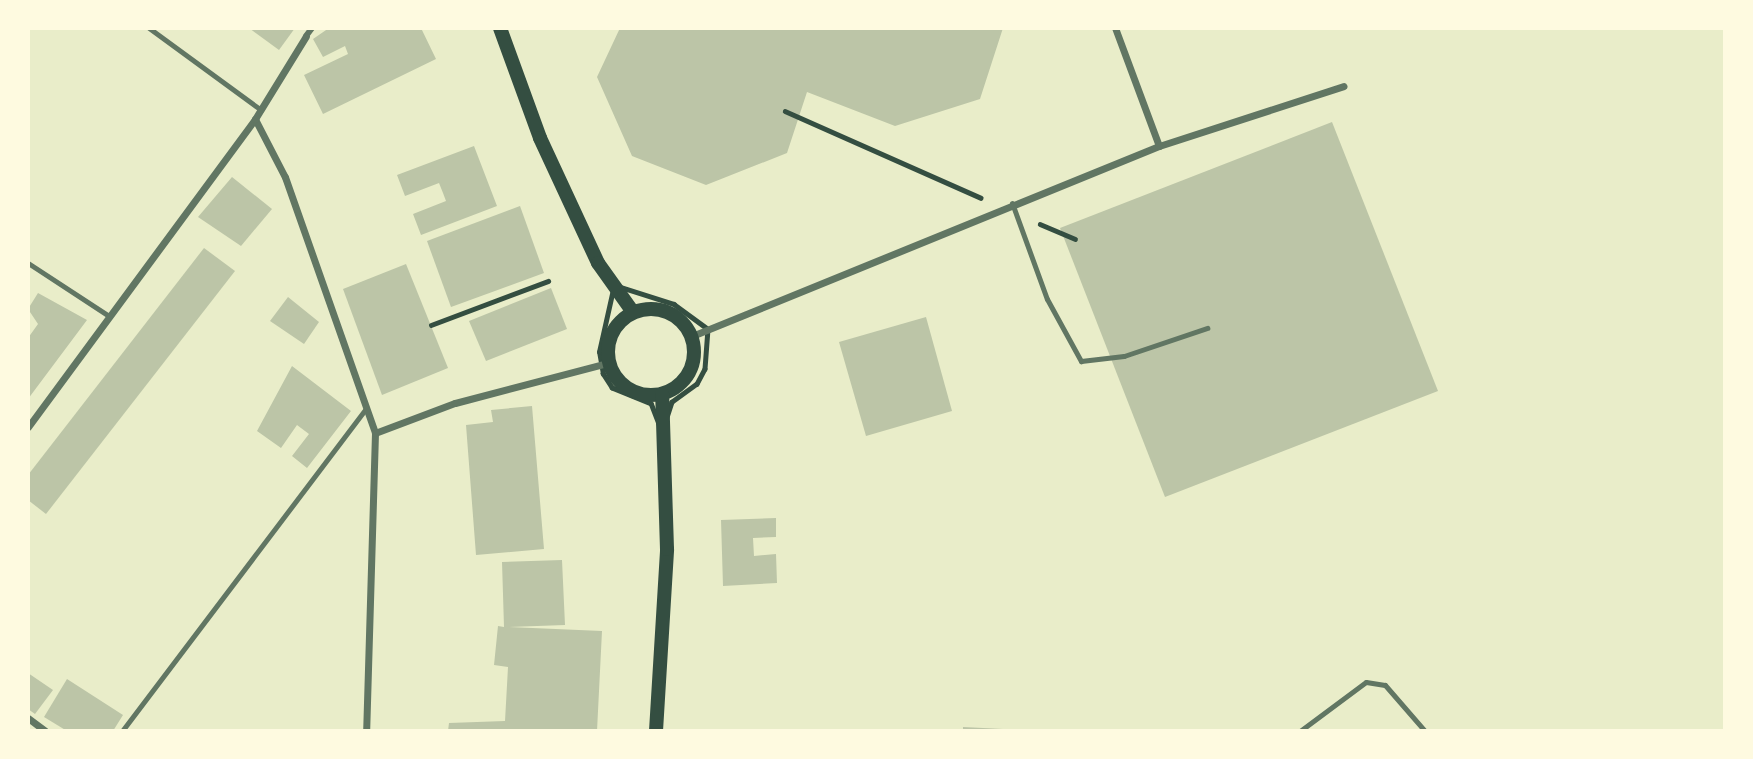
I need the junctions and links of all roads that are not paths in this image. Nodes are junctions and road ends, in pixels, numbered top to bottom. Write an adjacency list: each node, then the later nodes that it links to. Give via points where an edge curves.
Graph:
1 (149, 28): 7 (lane)
2 (312, 28): 5 (street)
3 (500, 28): 12 (main road, via 540,138 592,250)
4 (1115, 28): 9 (street)
5 (306, 36): 7 (street)
6 (1344, 86): 9 (street)
7 (261, 110): 8 (street)
8 (255, 119): 13 (street); 18 (street, via 285,177)
9 (1159, 146): 10 (street)
10 (1013, 203): 14 (lane, via 1047,299 1081,361 1124,356); 15 (street)
11 (28, 263): 13 (lane)
12 (634, 312): 15 (main road, via 672,313); 16 (main road, via 609,341)
13 (108, 316): 19 (street)
14 (1207, 328)
15 (692, 336): 17 (main road, via 689,375)
16 (608, 363): 17 (main road, via 627,388); 20 (street, via 455,403)
17 (662, 394): 25 (main road, via 667,549)
18 (366, 408): 20 (street); 23 (lane)
19 (28, 427)
20 (375, 433): 24 (street)
21 (28, 719): 22 (street)
22 (45, 731)
23 (122, 731)
24 (366, 731)
25 (656, 731)
26 (1300, 731): 27 (lane, via 1366,682 1385,685)
27 (1425, 731)

